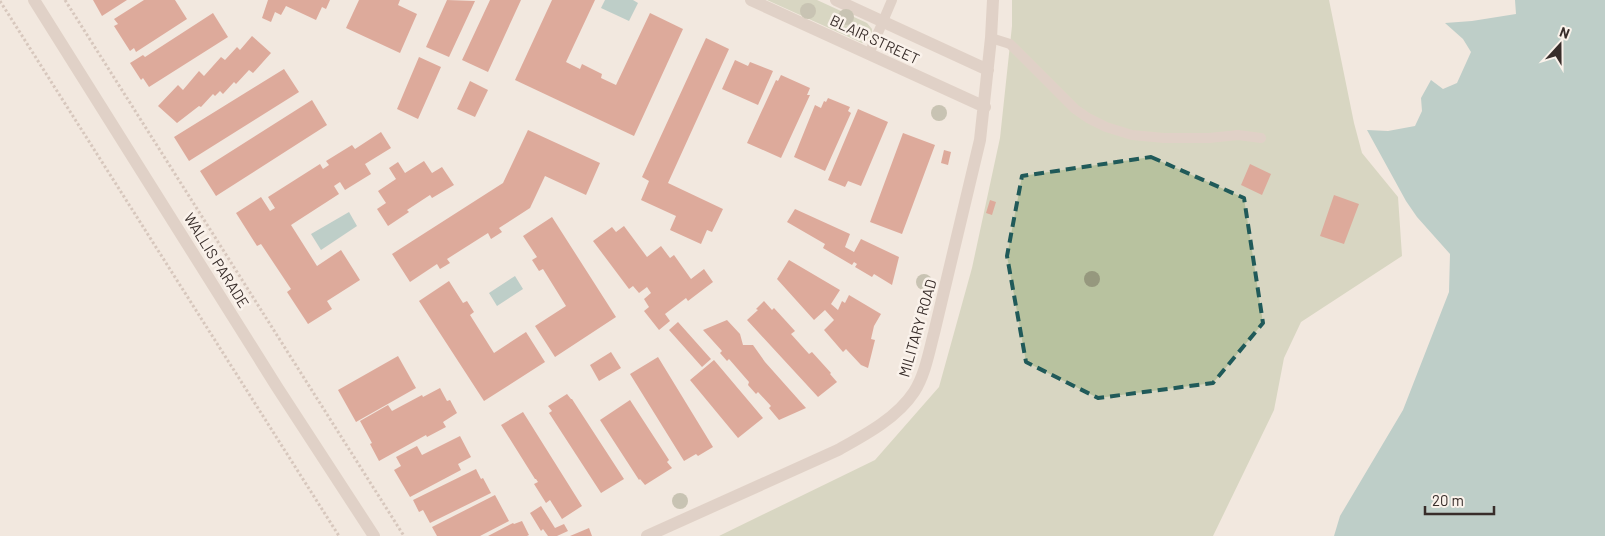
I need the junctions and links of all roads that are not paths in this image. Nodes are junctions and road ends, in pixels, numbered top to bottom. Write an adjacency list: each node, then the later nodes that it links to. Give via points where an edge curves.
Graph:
1 (34, 0): 12 (street, WALLIS PARADE)
2 (751, 0): 8 (street, BLAIR STREET)
3 (836, 0): 6 (street, BLAIR STREET)
4 (892, 0): 6 (lane)
5 (993, 0): 7 (street, MILITARY ROAD)
6 (883, 22): 8 (lane); 9 (street, BLAIR STREET)
7 (991, 38): 9 (street, MILITARY ROAD); 11 (lane, via 1010,44 1074,109 1106,127 1132,135 1164,138 1238,135)
8 (869, 54): 10 (street, BLAIR STREET)
9 (988, 70): 10 (street, MILITARY ROAD)
10 (985, 107): 13 (street, MILITARY ROAD, via 934,333 921,376 907,402 868,433 838,450)
11 (1261, 138)
12 (374, 536)
13 (647, 536)

